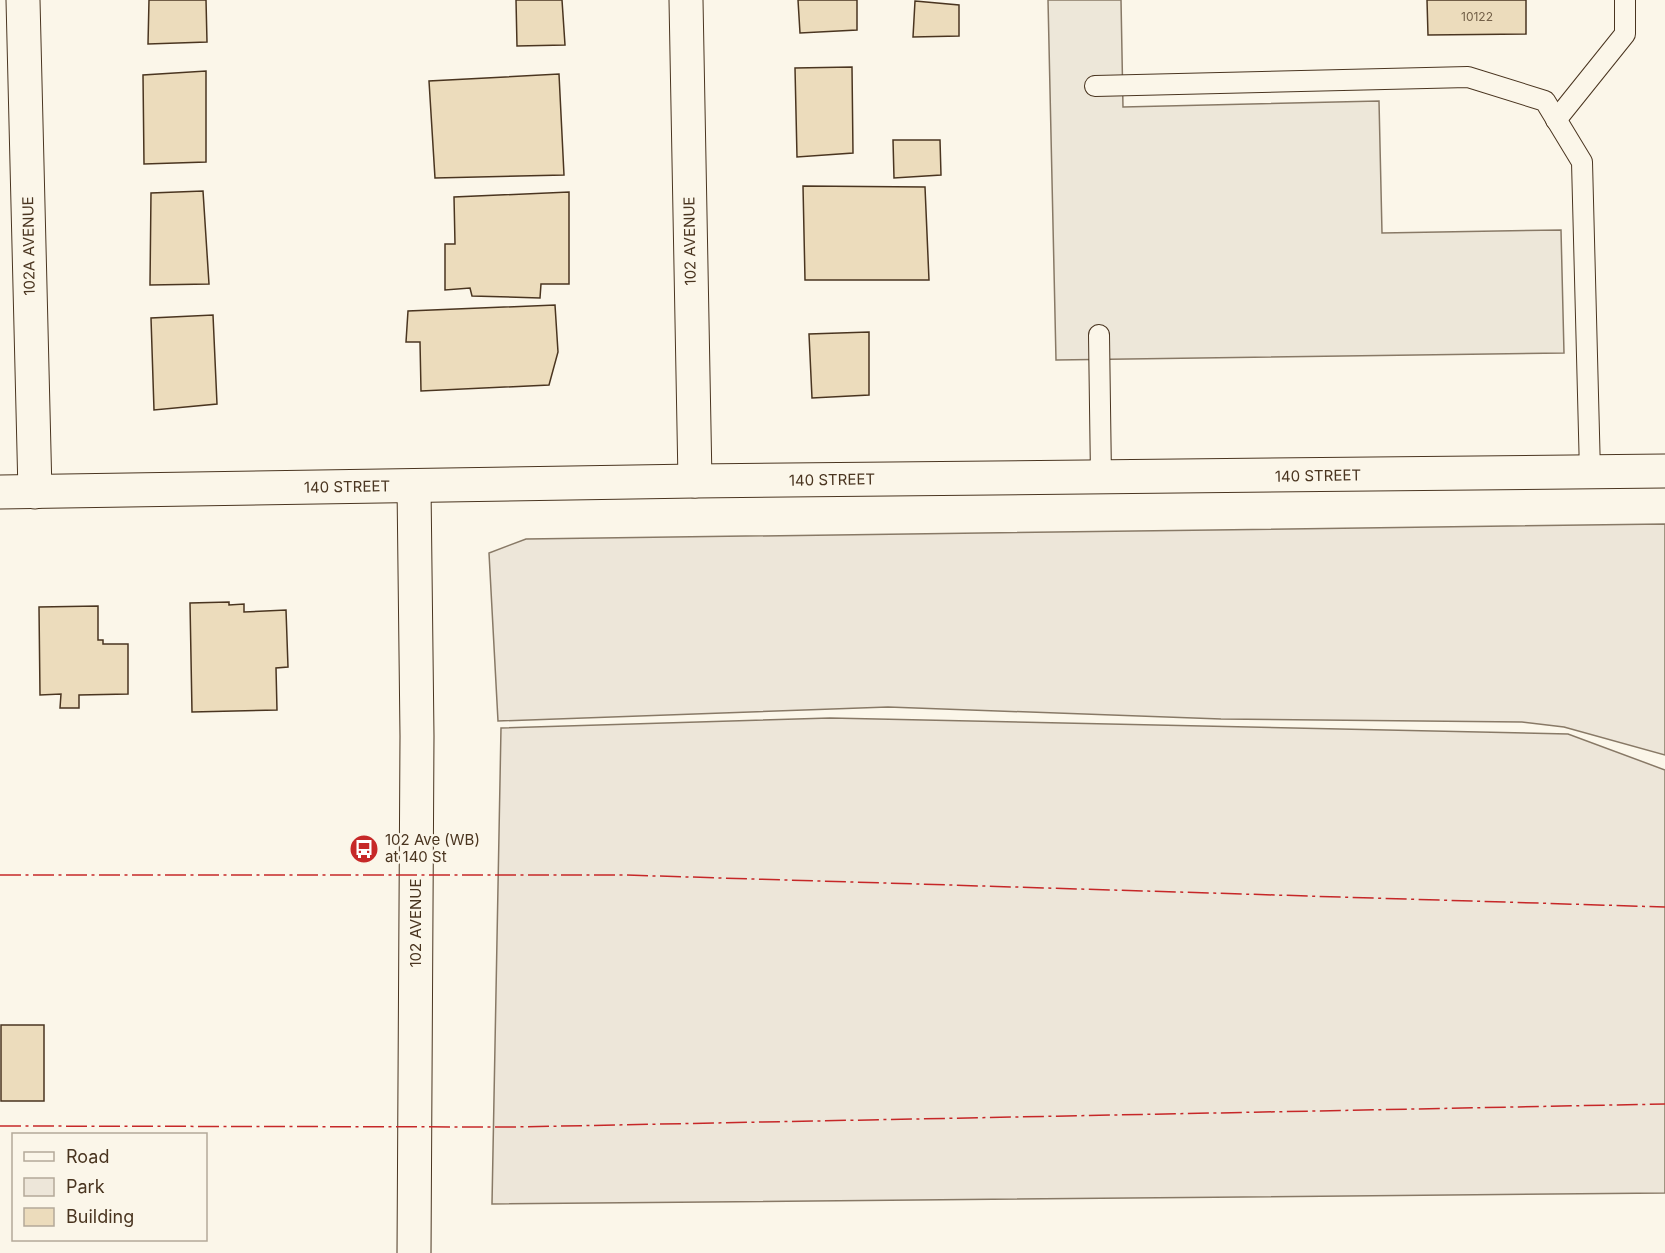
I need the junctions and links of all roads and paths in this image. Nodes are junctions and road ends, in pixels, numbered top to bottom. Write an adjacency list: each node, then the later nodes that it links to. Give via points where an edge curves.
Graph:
1 (23, 0): 13 (street, 102A AVENUE)
2 (686, 0): 10 (street, 102 AVENUE)
3 (1625, 0): 5 (lane, via 1625,34)
4 (1095, 86): 5 (lane, via 1468,77 1545,101)
5 (1556, 120): 8 (lane, via 1582,162)
6 (1099, 335): 9 (lane)
7 (1665, 471): 8 (street, 140 STREET)
8 (1590, 472): 9 (street, 140 STREET)
9 (1101, 478): 10 (street, 140 STREET)
10 (695, 482): 11 (street, 140 STREET)
11 (414, 486): 13 (street, 140 STREET); 14 (street, 102 AVENUE, via 417,748)
12 (0, 492): 13 (street, 140 STREET)
13 (35, 492)
14 (414, 1253)

